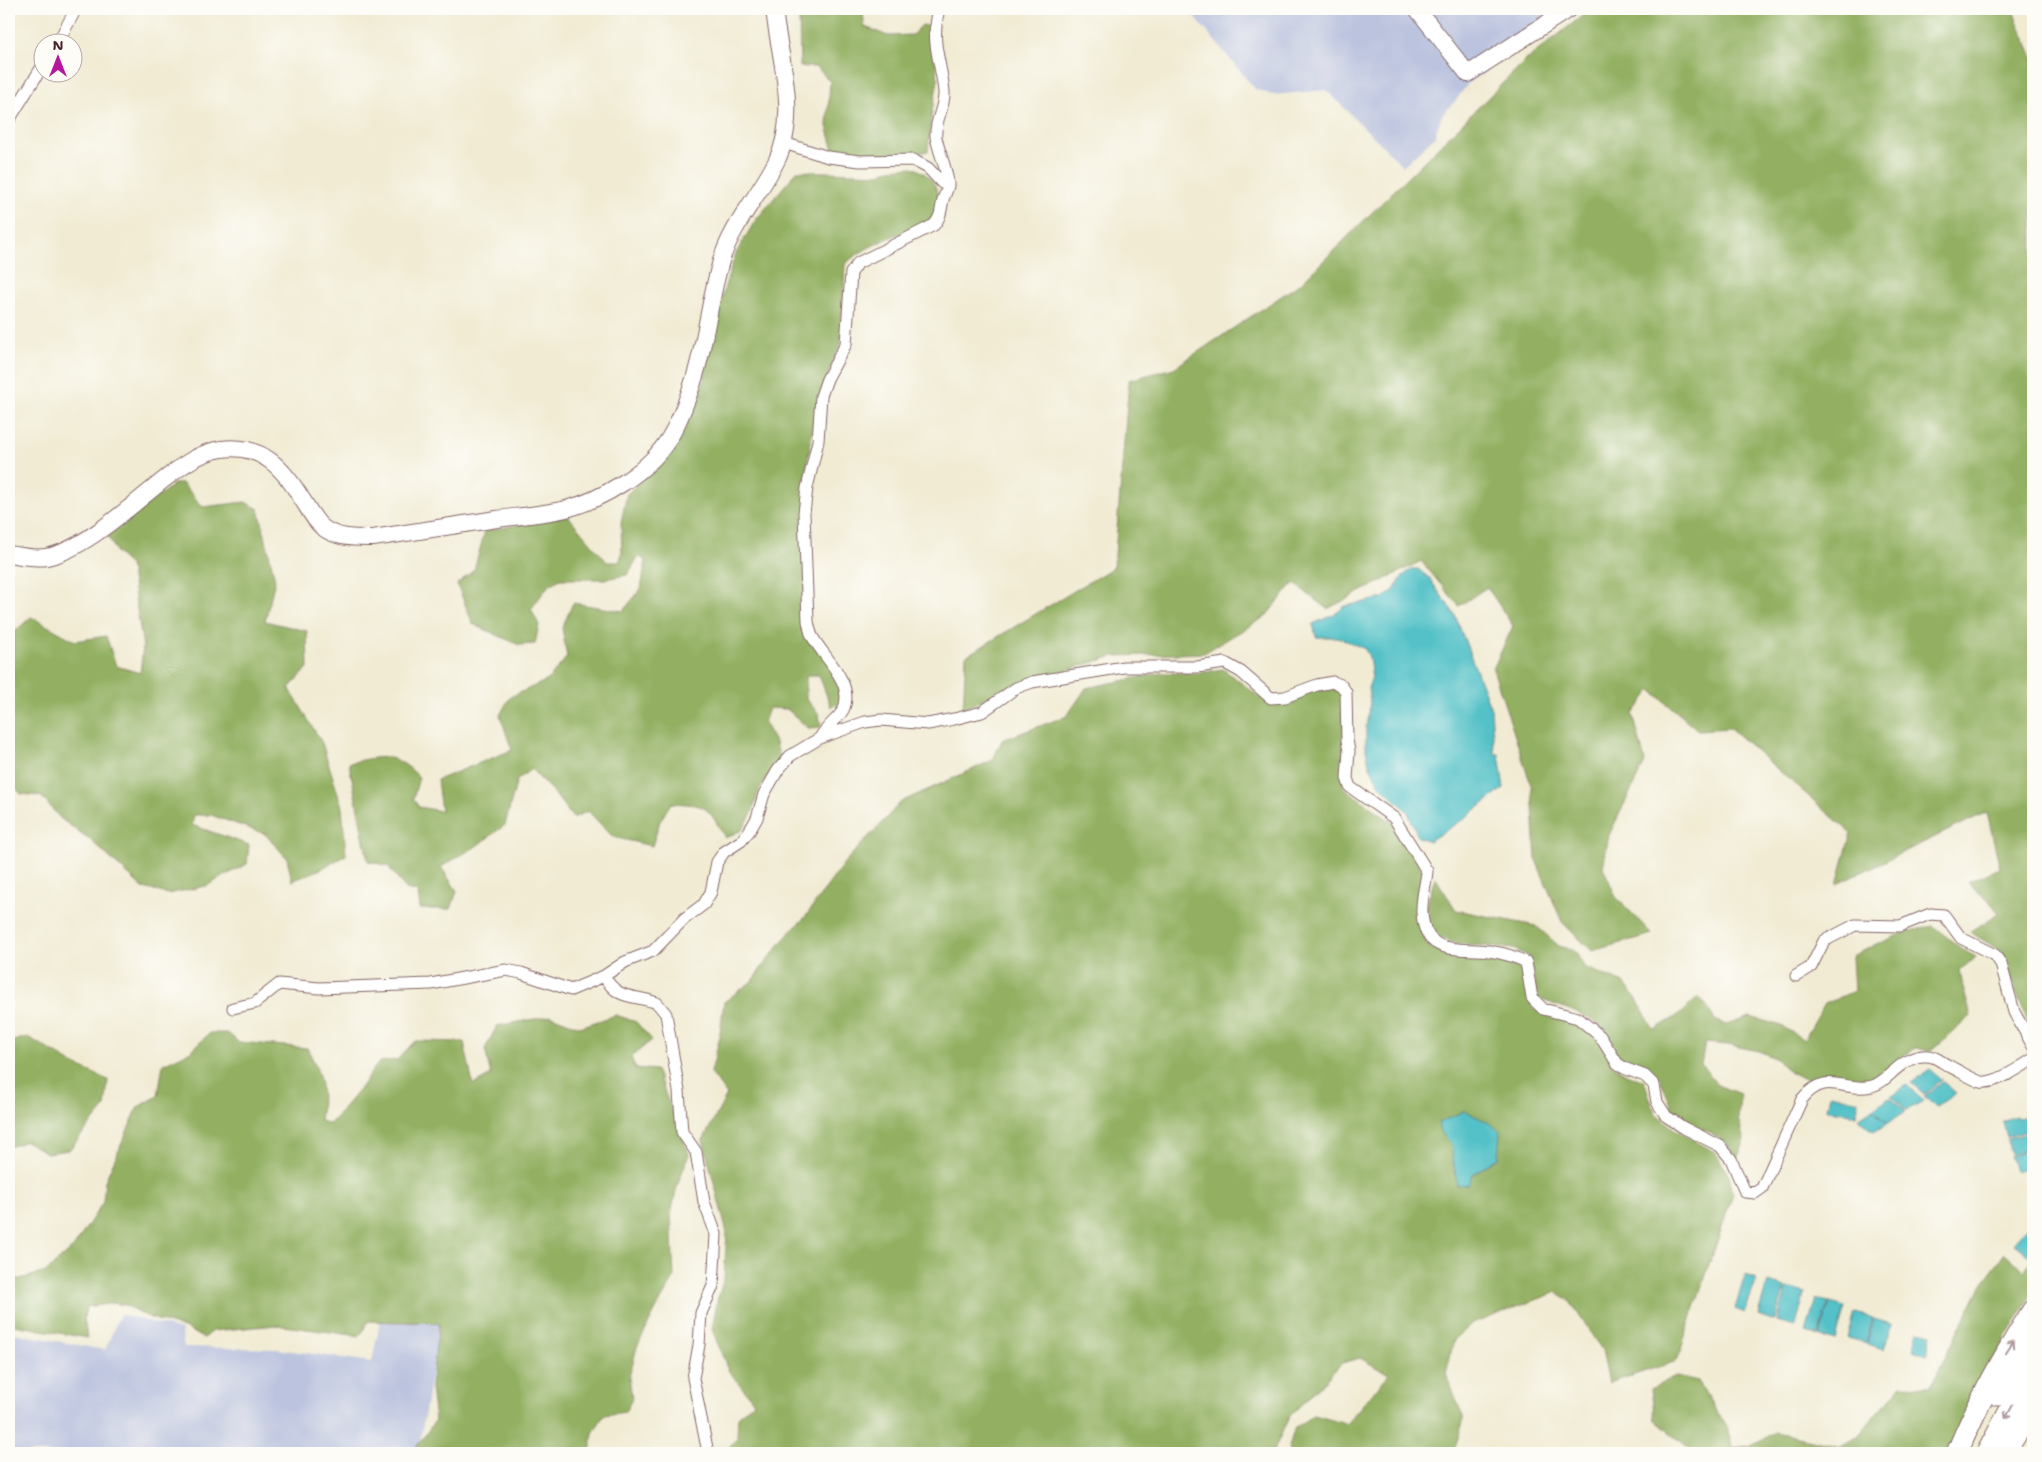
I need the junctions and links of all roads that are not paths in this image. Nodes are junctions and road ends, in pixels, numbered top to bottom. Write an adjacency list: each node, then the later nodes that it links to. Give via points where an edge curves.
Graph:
1 (76, 9): 6 (street)
2 (774, 9): 9 (street, via 787,99)
3 (940, 9): 10 (street, via 935,26 935,46 944,93 936,122 936,137)
4 (1418, 9): 5 (street, via 1468,74)
5 (1568, 9)
6 (63, 32)
7 (33, 82): 8 (street)
8 (9, 120)
9 (784, 143): 10 (street, via 828,157 860,161 913,160); 11 (street, via 722,260 690,392 666,444 628,479 603,495 567,509 373,538 348,538 322,527 288,477 274,463 250,450 222,449 206,452 182,465 92,535 64,552 45,557)
10 (948, 185): 12 (street, via 941,215 934,225 858,263 851,274 846,344 821,396 818,441 804,513 808,621 811,635 842,679 846,698 844,709)
11 (9, 554)
12 (820, 738): 13 (street, via 790,756 778,770 764,794 750,830 717,862 711,892 704,904 654,951 625,962); 17 (street, via 873,721 928,724 954,719 982,712 1016,688 1032,682 1124,666 1196,667 1225,663 1272,698 1285,697 1317,685 1333,682 1341,685 1346,692 1347,778 1350,787 1394,818 1428,870 1422,911 1425,928 1434,942 1451,950 1487,951 1526,962 1532,998 1543,1009 1578,1018 1600,1036 1617,1063 1645,1076 1654,1085 1657,1102 1666,1116 1720,1146 1731,1160 1745,1192 1755,1193 1762,1188 1802,1099 1810,1089 1828,1082 1859,1088 1874,1086 1909,1060 1921,1056 1932,1056 1982,1082 1998,1079)
13 (604, 976): 15 (street, via 571,990 522,972 506,970 431,984 319,988 279,984 255,1003); 22 (street, via 610,987 622,996 657,1003 666,1014 679,1091 682,1132 696,1152 704,1202 716,1234 713,1286 701,1313 693,1378)
14 (1796, 976): 16 (street, via 1811,968 1824,941 1855,925 1900,926 1930,914 1944,915 1961,938 1994,955 2001,964 2014,1012)
15 (233, 1008)
16 (2033, 1046)
17 (2033, 1059)
18 (2033, 1310): 23 (highway, one-way to 18, via 2002,1359)
19 (2033, 1339): 24 (highway, via 2001,1388)
20 (2033, 1372): 25 (highway, one-way to 25)
21 (2033, 1408): 26 (highway)
22 (708, 1453)
23 (1957, 1453)
24 (1968, 1453)
25 (1987, 1453)
26 (2004, 1453)

